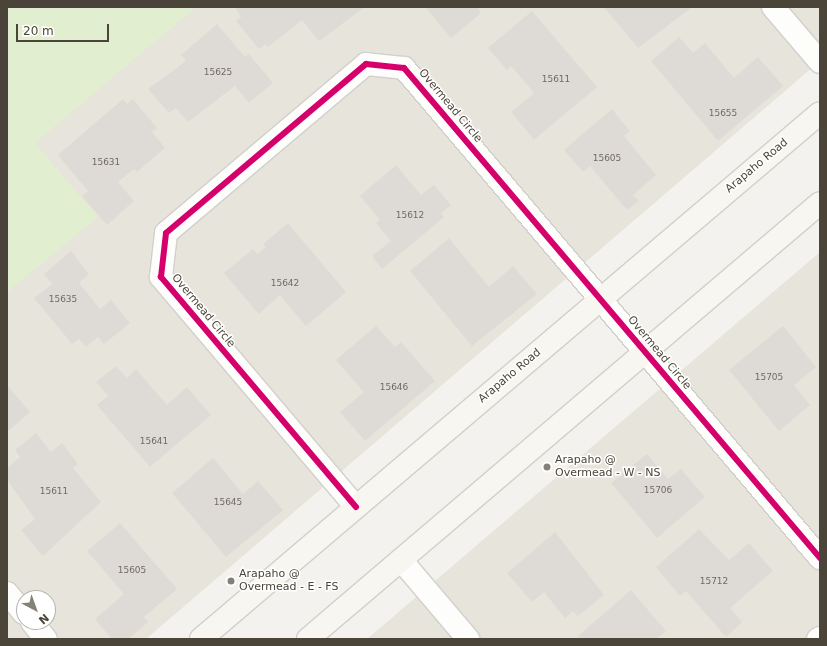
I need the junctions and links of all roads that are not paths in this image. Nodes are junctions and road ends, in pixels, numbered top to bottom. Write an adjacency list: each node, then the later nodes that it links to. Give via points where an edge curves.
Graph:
1 (773, 7): 2 (street)
2 (820, 62)
3 (820, 113): 5 (main road, Arapaho Road)
4 (820, 203): 6 (main road)
5 (600, 300): 6 (street, Overmead Circle); 7 (main road, Arapaho Road); 7 (street, Overmead Circle, via 404,68 366,64 166,233 161,277)
6 (645, 352): 8 (street, Overmead Circle); 9 (main road)
7 (356, 507): 14 (main road, Arapaho Road)
8 (820, 558)
9 (401, 560): 15 (main road); 16 (street)
10 (7, 593): 11 (street)
11 (16, 604)
12 (39, 630): 13 (street)
13 (46, 639)
14 (201, 639)
15 (308, 639)
16 (468, 639)

